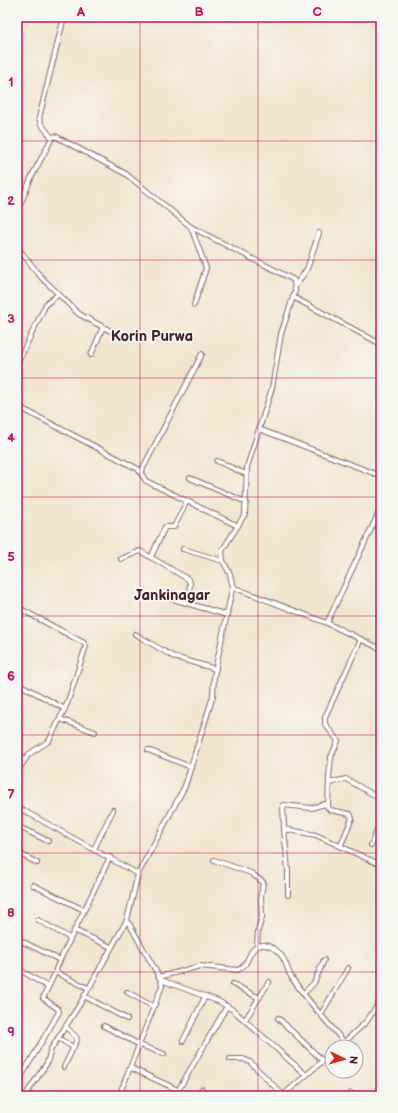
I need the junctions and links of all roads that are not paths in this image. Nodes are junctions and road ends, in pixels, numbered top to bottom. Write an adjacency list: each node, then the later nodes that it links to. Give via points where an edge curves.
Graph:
1 (64, 17): 2 (street, via 39,118)
2 (51, 137): 3 (street); 4 (street, via 58,136 126,174)
3 (17, 212)
4 (191, 227): 7 (street, via 292,278); 10 (street, via 206,268)
5 (319, 233): 7 (street, via 307,268)
6 (17, 249): 8 (street)
7 (296, 286): 9 (street)
8 (59, 294): 11 (street, via 79,314); 16 (street, via 46,304)
9 (293, 296): 13 (street); 18 (street, via 277,354 272,388)
10 (194, 305)
11 (103, 327): 12 (street); 15 (street)
12 (118, 335)
13 (381, 344)
14 (202, 354): 20 (street)
15 (91, 355)
16 (17, 364)
17 (17, 406): 20 (street)
18 (259, 429): 21 (street); 22 (street)
19 (217, 461): 21 (street)
20 (141, 472): 24 (street, via 146,481)
21 (246, 474): 25 (street)
22 (381, 476)
23 (190, 478): 25 (street)
24 (187, 502): 27 (street); 29 (street, via 174,527 165,527)
25 (246, 502): 27 (street, via 245,514)
26 (381, 508): 37 (street)
27 (238, 526): 31 (street, via 222,551)
28 (183, 549): 31 (street)
29 (151, 557): 30 (street, via 140,551); 34 (street, via 188,579)
30 (121, 559)
31 (223, 561): 32 (street)
32 (233, 585): 36 (street); 37 (street)
33 (159, 595): 34 (street)
34 (188, 603): 36 (street)
35 (17, 607): 43 (street, via 86,646)
36 (227, 615): 41 (street)
37 (327, 623): 39 (street)
38 (135, 634): 41 (street, via 174,657)
39 (361, 639): 40 (street); 51 (street, via 325,717 325,724 338,741 332,757)
40 (381, 648)
41 (216, 669): 49 (street, via 213,696)
42 (17, 683): 43 (street)
43 (65, 709): 44 (street)
44 (60, 719): 45 (street); 48 (street, via 47,744 33,751)
45 (95, 732)
46 (148, 750): 49 (street)
47 (17, 756): 48 (street)
48 (25, 760): 50 (street)
49 (191, 767): 70 (street, via 182,793)
50 (17, 771)
51 (329, 783): 52 (street, via 346,779); 54 (street)
52 (381, 799)
53 (17, 807): 64 (street)
54 (328, 807): 58 (street, via 324,804 312,808 283,806); 62 (street, via 350,814 352,818)
55 (113, 810): 64 (street)
56 (381, 820): 59 (street)
57 (17, 826): 61 (street)
58 (284, 829): 62 (street, via 313,834); 72 (street)
59 (376, 834): 60 (street); 63 (street)
60 (381, 836)
61 (48, 841)
62 (341, 845): 69 (street)
63 (371, 845)
64 (94, 849): 66 (street)
65 (17, 852): 68 (street)
66 (110, 857): 70 (street); 73 (street)
67 (214, 860): 79 (street, via 251,873 263,882 262,917)
68 (37, 863)
69 (381, 865)
70 (138, 874): 75 (street)
71 (33, 885): 73 (street)
72 (288, 895)
73 (84, 910): 76 (street)
74 (38, 920): 77 (street)
75 (127, 920): 80 (street); 86 (street)
76 (74, 930): 77 (street); 80 (street)
77 (70, 938): 81 (street)
78 (17, 939): 81 (street)
79 (257, 946): 86 (street, via 247,964 238,970 200,966); 92 (street, via 267,945 279,952 292,979)
80 (111, 947): 90 (street)
81 (60, 960): 85 (street)
82 (324, 960): 92 (street, via 314,983)
83 (17, 968): 89 (street)
84 (348, 968): 100 (street)
85 (56, 971): 89 (street); 90 (street)
86 (160, 978): 94 (street); 98 (street, via 162,986)
87 (269, 982): 95 (street)
88 (233, 984): 95 (street)
89 (48, 987): 119 (street, via 43,998 59,1012)
90 (88, 988): 93 (street)
91 (127, 992): 98 (street)
92 (304, 993): 100 (street)
93 (84, 996): 103 (street); 106 (street)
94 (205, 997): 97 (street); 110 (street)
95 (259, 998): 104 (street)
96 (381, 999): 99 (street)
97 (227, 1006): 104 (street); 122 (street)
98 (154, 1007): 111 (street)
99 (376, 1008): 101 (street); 109 (street, via 367,1021)
100 (321, 1014): 108 (street)
101 (381, 1014)
102 (278, 1018): 115 (street)
103 (127, 1019)
104 (245, 1020): 118 (street)
105 (104, 1026): 111 (street)
106 (66, 1027): 107 (street); 112 (street, via 76,1038)
107 (58, 1038): 112 (street); 124 (street, via 47,1063)
108 (342, 1039)
109 (347, 1039)
110 (183, 1040)
111 (140, 1045): 113 (street); 117 (street)
112 (73, 1047): 116 (street)
113 (164, 1054)
114 (230, 1059): 128 (street, via 250,1062)
115 (323, 1061): 118 (street)
116 (64, 1067)
117 (131, 1068): 122 (street); 125 (street)
118 (306, 1075): 128 (street)
119 (17, 1084)
120 (381, 1087): 129 (street)
121 (202, 1089): 127 (street)
122 (178, 1090): 126 (street)
123 (17, 1091): 124 (street)
124 (24, 1096)
125 (119, 1096)
126 (175, 1096)
127 (197, 1096)
128 (282, 1096)
129 (381, 1096)

